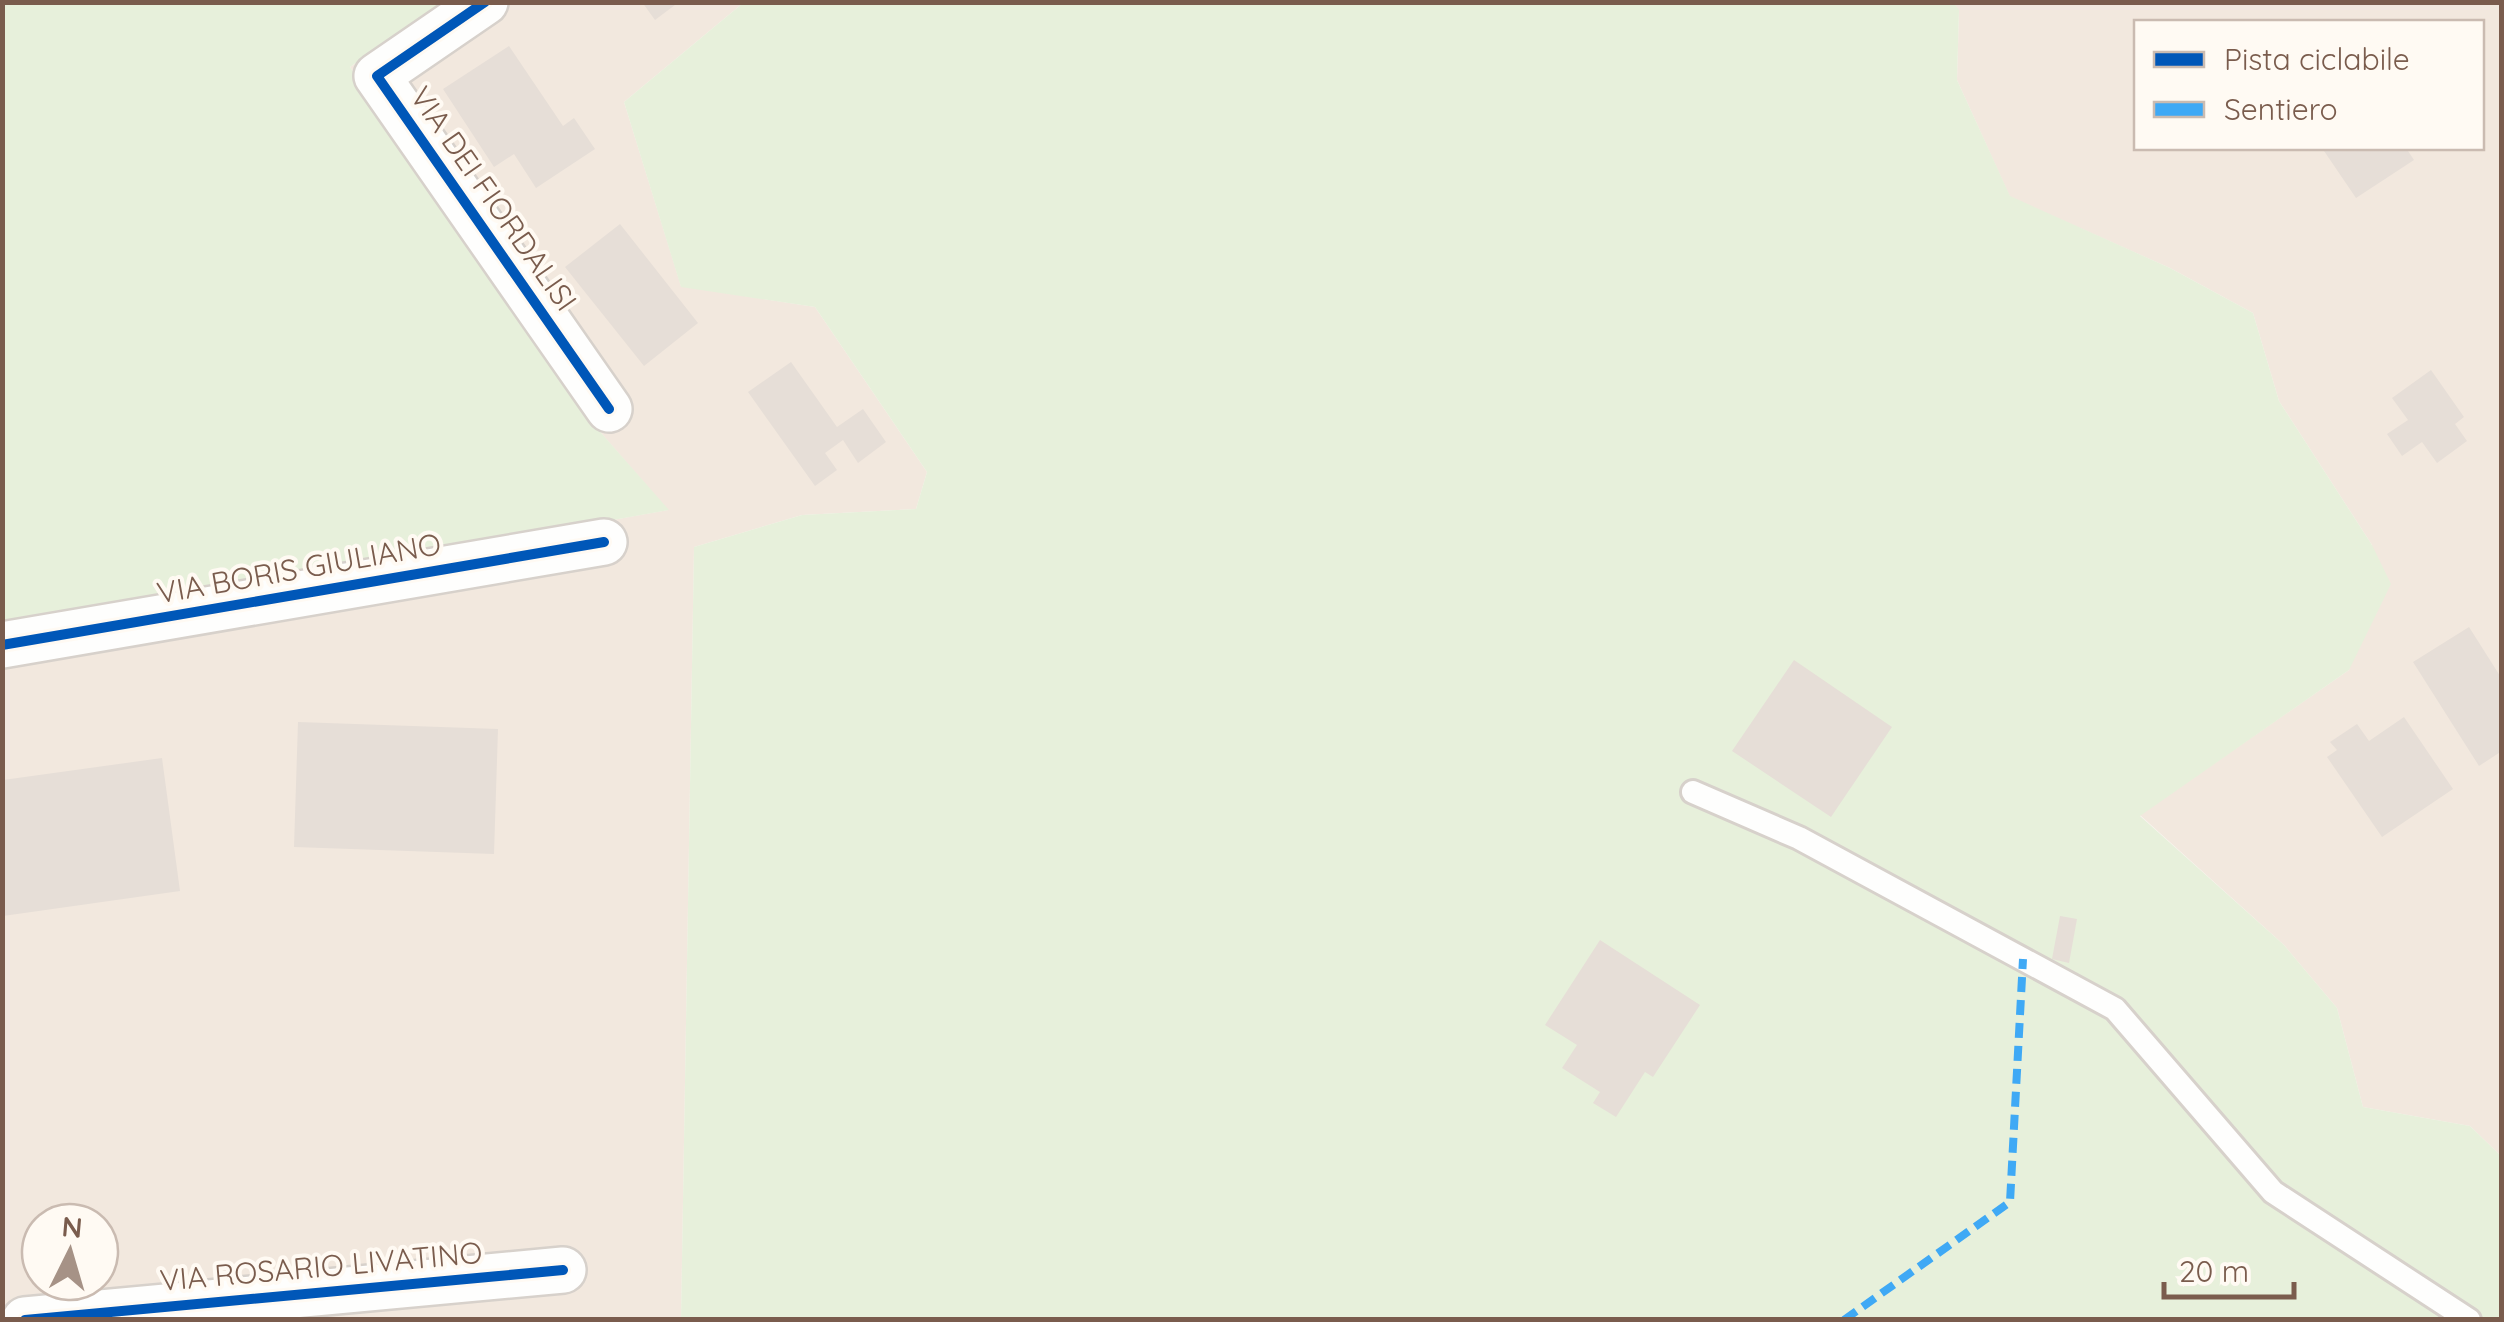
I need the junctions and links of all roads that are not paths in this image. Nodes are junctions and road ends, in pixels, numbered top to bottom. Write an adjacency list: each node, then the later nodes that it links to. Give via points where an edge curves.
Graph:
1 (485, 2): 2 (street, VIA DEI FIORDALISI, via 377,76)
2 (609, 409)
3 (604, 542): 4 (street, VIA BORIS GIULIANO)
4 (2, 645)
5 (1693, 792): 8 (lane, via 1798,838 2115,1009 2273,1192)
6 (563, 1270): 7 (street, VIA ROSARIO LIVATINO)
7 (25, 1320)
8 (2469, 1320)

